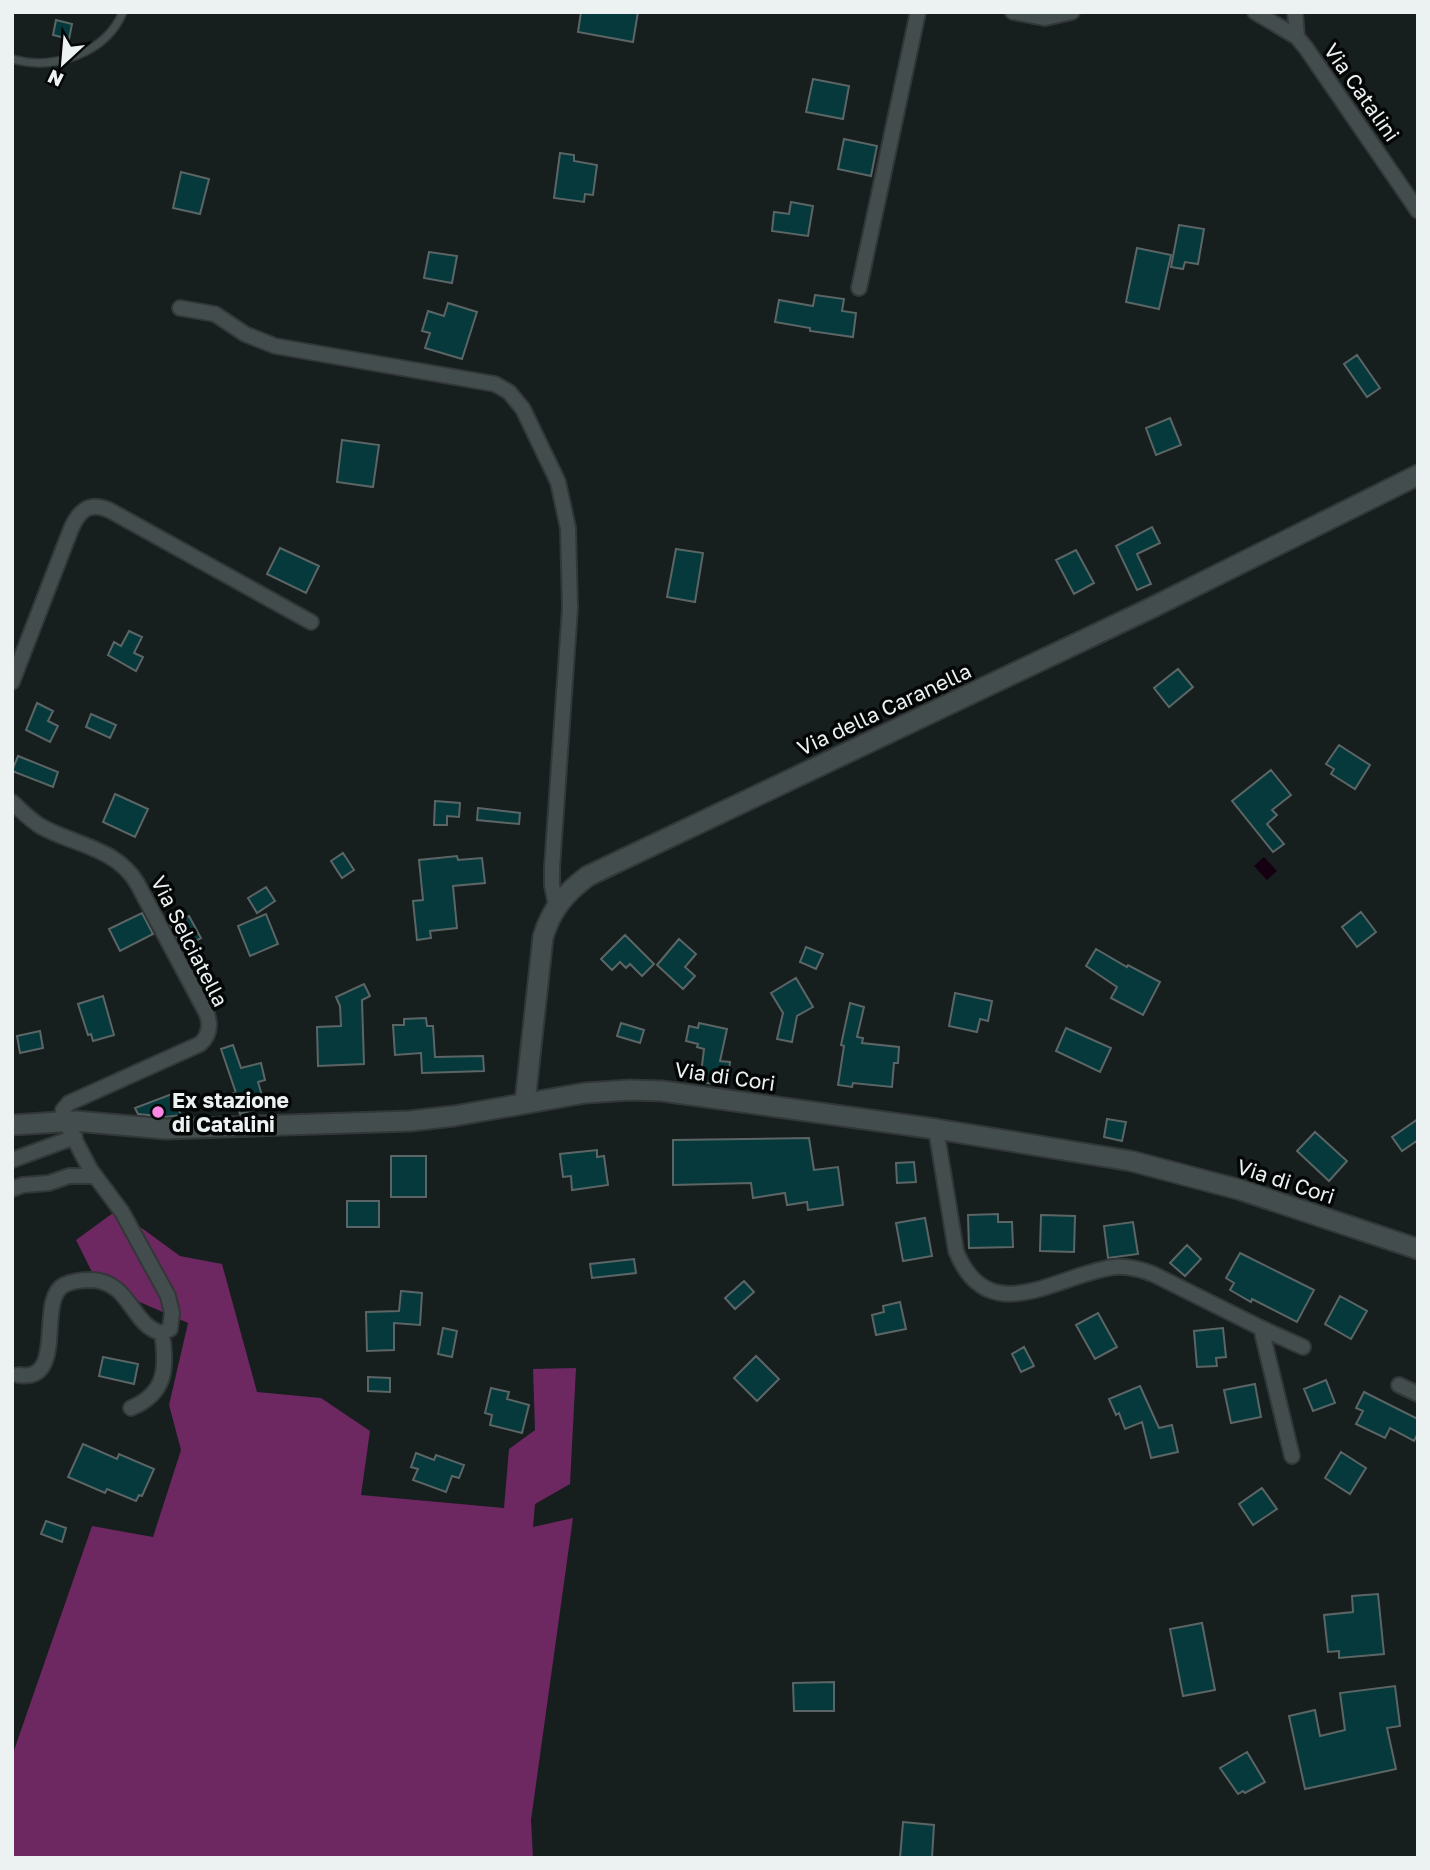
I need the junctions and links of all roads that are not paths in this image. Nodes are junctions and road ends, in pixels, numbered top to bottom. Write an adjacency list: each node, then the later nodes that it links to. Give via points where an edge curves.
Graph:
1 (123, 12): 8 (lane, via 114,30 84,54 41,63)
2 (918, 12): 10 (street)
3 (1013, 12): 4 (street, via 1045,18)
4 (1072, 12)
5 (1255, 12): 7 (street, Via Catalini)
6 (1295, 12): 7 (street)
7 (1297, 37): 9 (street, Via Catalini)
8 (12, 59)
9 (1418, 211)
10 (859, 288)
11 (180, 308): 16 (street, via 215,314 245,334 275,346 495,384 520,404 558,482 569,536 570,608 552,868)
12 (1418, 475): 16 (main road, Via della Caranella, via 1125,621 605,867 577,884)
13 (311, 622): 14 (street, via 106,508 89,506 71,529)
14 (12, 682)
15 (12, 802): 19 (street, Via Selciatella, via 39,825 109,855 128,871 208,1018 208,1034 200,1044 69,1102 63,1110)
16 (556, 906): 17 (main road, Via della Caranella, via 540,956)
17 (525, 1102): 19 (main road, Via di Cori, via 411,1121); 20 (main road, Via di Cori, via 651,1090)
18 (12, 1125): 19 (main road, Via di Cori)
19 (70, 1129): 21 (street); 22 (street)
20 (936, 1129): 24 (main road, Via di Cori, via 1160,1167); 25 (street, via 956,1251 985,1287 1002,1294 1020,1294 1112,1268 1135,1268)
21 (12, 1160)
22 (95, 1177): 23 (street, via 69,1176); 26 (street, via 122,1212 168,1296 172,1325)
23 (12, 1189)
24 (1418, 1248)
25 (1261, 1328): 27 (street); 32 (street)
26 (162, 1333): 28 (street, via 150,1329 113,1286 96,1280 68,1283 54,1297 45,1361 36,1373); 31 (street, via 164,1361 159,1386 147,1400)
27 (1303, 1348)
28 (18, 1376)
29 (1399, 1385): 30 (street)
30 (1418, 1394)
31 (131, 1408)
32 (1293, 1456)

